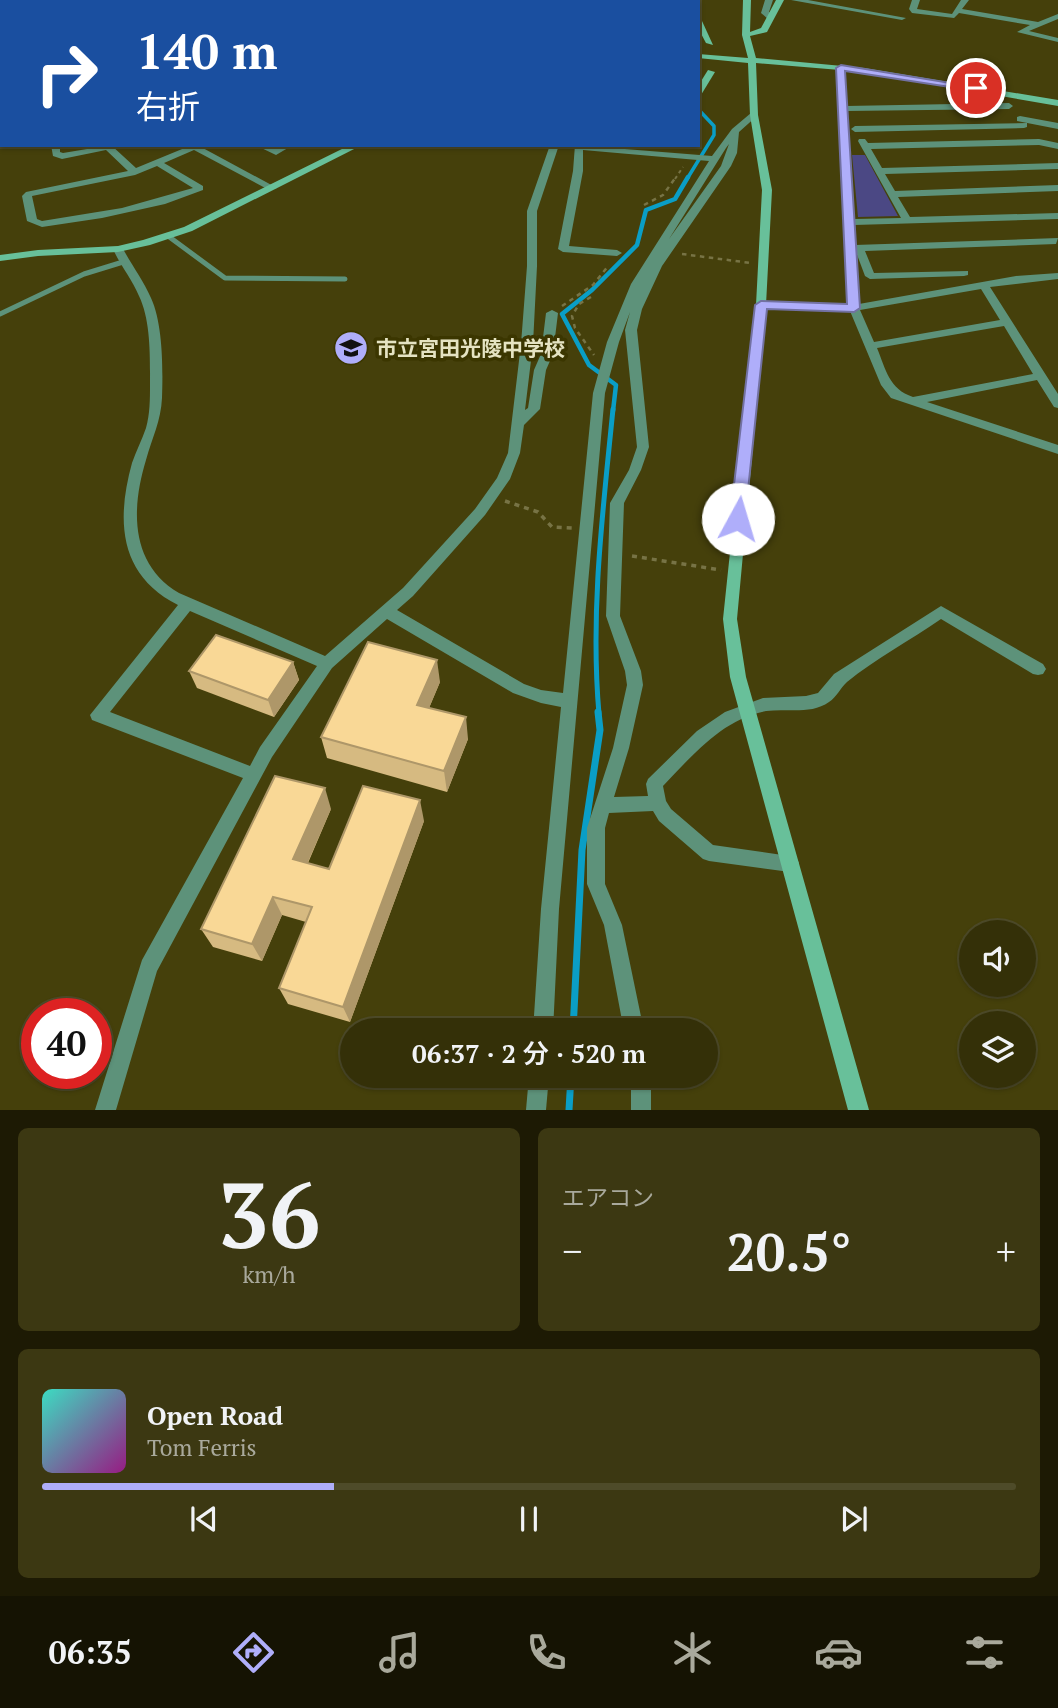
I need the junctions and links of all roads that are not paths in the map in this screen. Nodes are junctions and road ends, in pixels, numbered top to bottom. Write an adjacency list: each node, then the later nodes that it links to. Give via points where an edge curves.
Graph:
1 (747, 0): 16 (street)
2 (769, 0): 10 (street, via 765,13)
3 (780, 0): 10 (street)
4 (795, 0): 8 (street)
5 (861, 0): 8 (street)
6 (916, 0): 9 (street, via 915,11 949,16)
7 (965, 0): 9 (street)
8 (855, 10): 12 (street)
9 (958, 11): 13 (street)
10 (771, 17): 16 (street, via 764,30)
11 (1057, 17): 13 (street)
12 (902, 18)
13 (1036, 24): 15 (street)
14 (700, 25): 19 (street)
15 (1021, 32): 17 (street); 18 (street)
16 (747, 35): 21 (street)
17 (1015, 40)
18 (1058, 40)
19 (710, 43)
20 (700, 56): 21 (street)
21 (752, 60): 22 (street); 29 (street)
22 (841, 68): 25 (street); 28 (street)
23 (711, 72): 24 (street)
24 (700, 90)
25 (997, 92): 26 (street); 27 (street)
26 (1058, 103)
27 (1009, 106): 28 (street); 30 (street)
28 (844, 109): 32 (street); 59 (street)
29 (754, 116): 33 (street); 70 (street, via 767,190)
30 (1022, 122): 31 (street); 32 (street); 34 (street)
31 (1058, 126)
32 (855, 129): 35 (street)
33 (735, 131): 48 (street); 89 (street, via 726,166 650,279 631,330 643,447 617,503 613,616 635,685)
34 (1039, 142): 35 (street); 36 (street); 50 (street)
35 (865, 146): 51 (street)
36 (1058, 146)
37 (55, 147): 39 (street, via 56,154 62,156)
38 (108, 147): 52 (street)
39 (108, 147)
40 (192, 147): 49 (street)
41 (196, 147): 53 (street)
42 (264, 147): 43 (street, via 276,152)
43 (285, 147)
44 (355, 147): 53 (street)
45 (554, 147): 79 (street, via 531,211 531,286)
46 (579, 147): 63 (street, via 563,249)
47 (590, 147): 48 (street)
48 (715, 159): 85 (street, via 636,284 599,393)
49 (158, 163): 52 (street); 52 (street, via 200,188 137,210 32,222 29,194)
50 (1058, 166): 51 (street)
51 (879, 171): 55 (street)
52 (135, 172)
53 (272, 188): 60 (street)
54 (1058, 188): 55 (street)
55 (892, 194): 58 (street)
56 (1037, 216): 57 (street); 58 (street); 61 (street)
57 (1058, 216)
58 (907, 220): 59 (street)
59 (851, 222): 62 (street)
60 (167, 236): 64 (street); 68 (lane, via 225,278)
61 (1057, 241): 62 (street)
62 (855, 247): 66 (street, via 870,275); 71 (street)
63 (617, 253)
64 (121, 255): 65 (street, via 38,253); 73 (lane); 81 (street, via 148,304 155,372 154,423 139,461 130,531 136,556 150,579)
65 (0, 258)
66 (964, 274)
67 (1058, 276): 69 (street)
68 (345, 279)
69 (984, 285): 71 (street); 74 (street)
70 (761, 305): 71 (street); 86 (street, via 730,619)
71 (854, 308): 75 (street)
72 (552, 313): 79 (street, via 534,409)
73 (0, 314)
74 (1007, 322): 75 (street); 76 (street)
75 (870, 346): 77 (street, via 887,385 895,395)
76 (1041, 376): 77 (street); 78 (street)
77 (911, 401): 80 (street)
78 (1058, 404)
79 (517, 424): 82 (street, via 514,453 503,479 417,582)
80 (1058, 450)
81 (188, 603): 83 (street); 87 (street, via 98,715)
82 (386, 611): 83 (street); 85 (street, via 512,686 533,696)
83 (327, 664): 87 (street)
84 (1038, 669): 86 (street, via 941,612 839,679 821,702 763,705)
85 (571, 701): 91 (street)
86 (747, 711): 88 (street, via 722,720 705,733 654,784); 90 (street)
87 (254, 775): 95 (street, via 149,967)
88 (658, 803): 89 (street); 90 (street, via 665,816 709,853)
89 (603, 805): 92 (street, via 596,828 596,884 613,925)
90 (790, 863): 98 (street)
91 (544, 1018)
92 (631, 1018)
93 (538, 1088): 96 (street)
94 (640, 1088): 97 (street)
95 (105, 1110)
96 (536, 1110)
97 (641, 1110)
98 (859, 1110)

